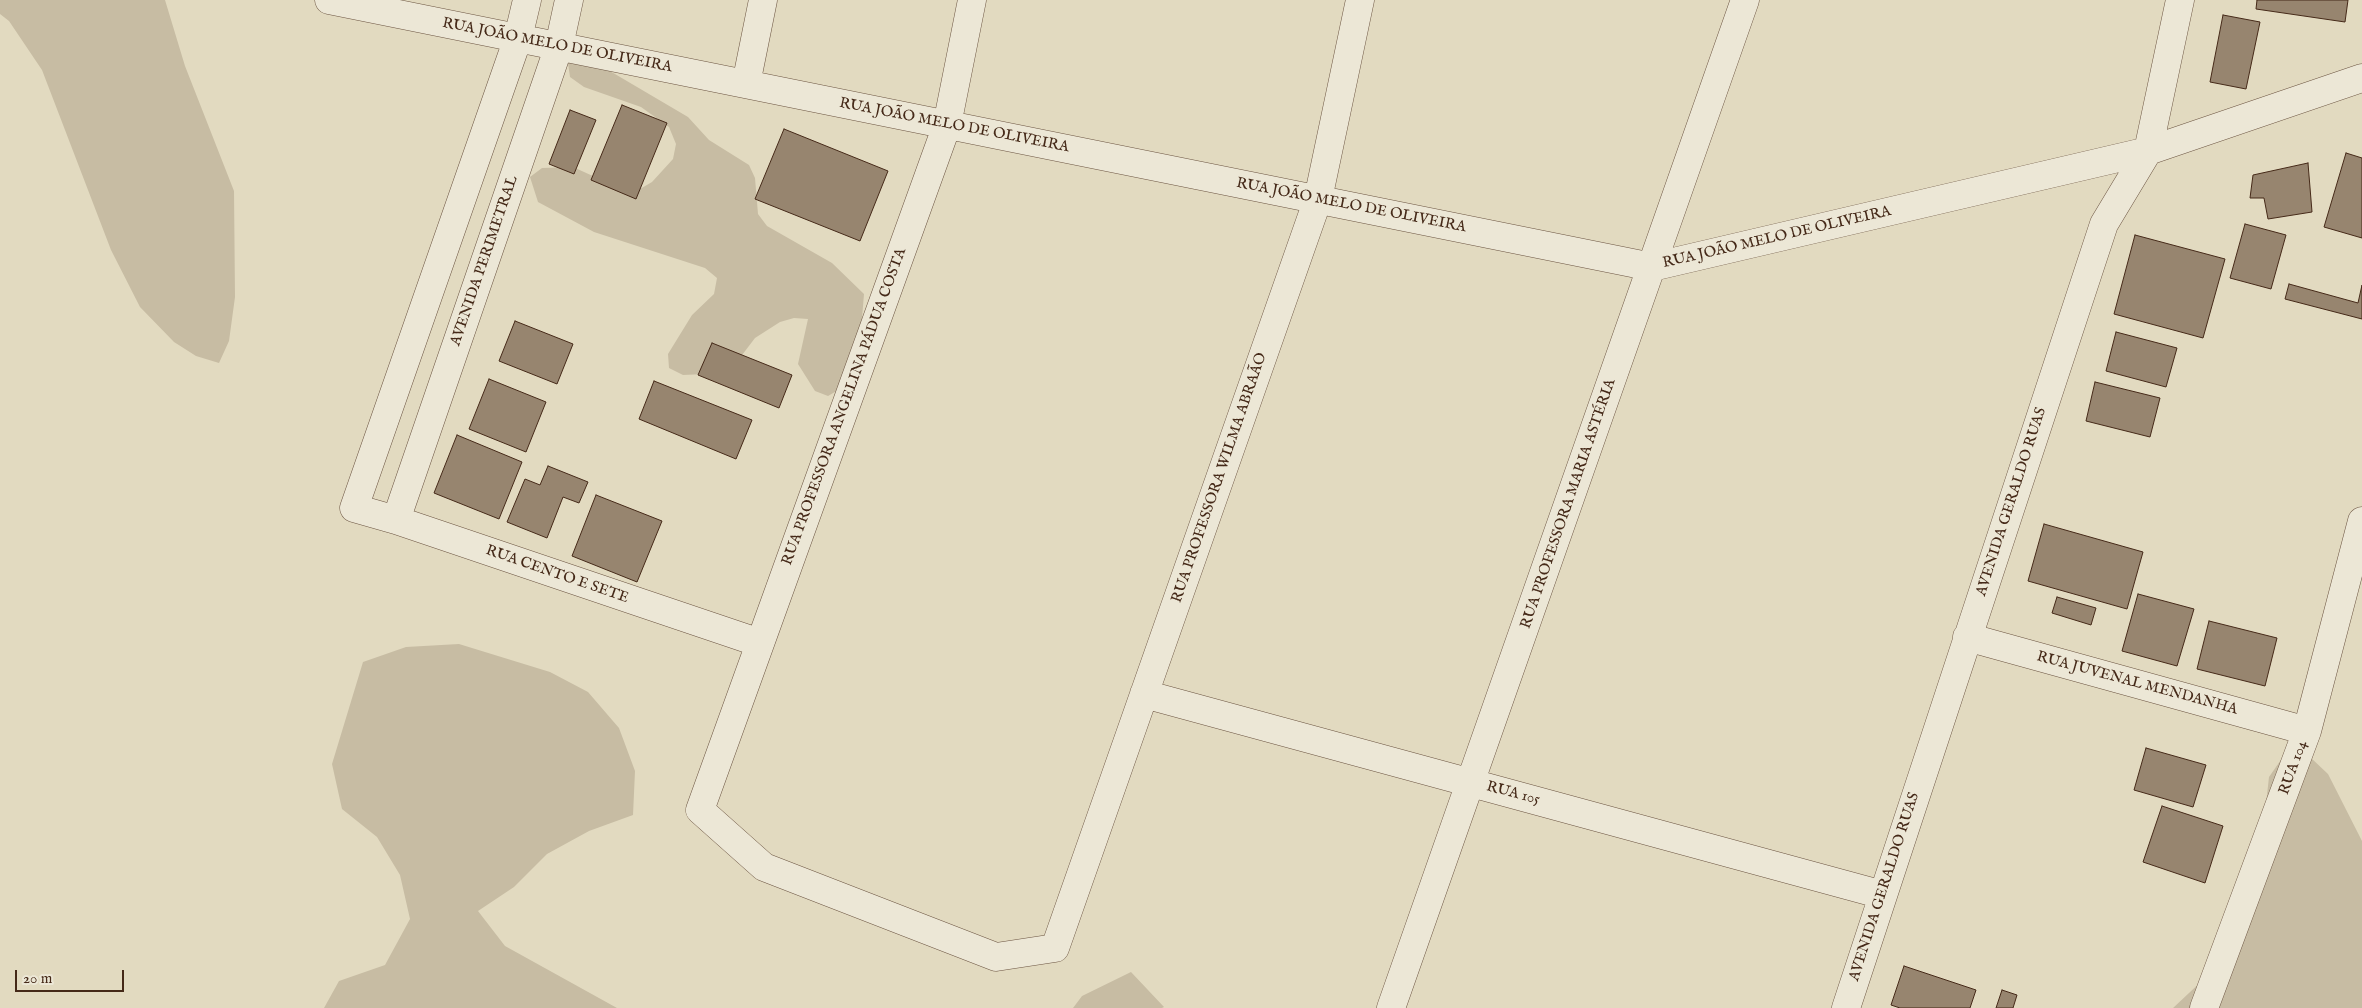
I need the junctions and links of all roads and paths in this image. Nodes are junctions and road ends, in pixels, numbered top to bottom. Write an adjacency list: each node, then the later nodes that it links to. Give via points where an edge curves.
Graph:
1 (329, 0): 9 (street, RUA JOÃO MELO DE OLIVEIRA)
2 (527, 0): 9 (street)
3 (570, 0): 10 (street, AVENIDA PERIMETRAL)
4 (763, 0): 12 (street)
5 (972, 0): 13 (street, RUA PROFESSORA ANGELINA PÁDUA COSTA)
6 (1360, 0): 15 (street, RUA PROFESSORA WILMA ABRAÃO)
7 (1746, 0): 16 (street, RUA PROFESSORA MARIA ASTÉRIA)
8 (2180, 0): 14 (street, AVENIDA GERALDO RUAS)
9 (518, 38): 10 (street, RUA JOÃO MELO DE OLIVEIRA); 17 (street, RUA CENTO E SETE, via 354,508)
10 (559, 46): 12 (street, RUA JOÃO MELO DE OLIVEIRA); 17 (street, AVENIDA PERIMETRAL)
11 (2362, 78): 14 (street, RUA JOÃO MELO DE OLIVEIRA)
12 (746, 84): 13 (street, RUA JOÃO MELO DE OLIVEIRA)
13 (947, 125): 15 (street, RUA JOÃO MELO DE OLIVEIRA); 20 (street, RUA PROFESSORA ANGELINA PÁDUA COSTA)
14 (2148, 151): 16 (street, RUA JOÃO MELO DE OLIVEIRA); 19 (street, AVENIDA GERALDO RUAS, via 2104,224)
15 (1318, 200): 16 (street, RUA JOÃO MELO DE OLIVEIRA); 21 (street, RUA PROFESSORA WILMA ABRAÃO)
16 (1652, 267): 23 (street, RUA PROFESSORA MARIA ASTÉRIA)
17 (396, 520): 20 (street, RUA CENTO E SETE)
18 (2362, 521): 22 (street, RUA 104)
19 (1968, 636): 22 (street, RUA JUVENAL MENDANHA); 24 (street, AVENIDA GERALDO RUAS)
20 (760, 643): 25 (street, RUA PROFESSORA ANGELINA PÁDUA COSTA, via 700,810 764,866 782,874 996,957)
21 (1144, 694): 23 (street, RUA 105); 25 (street, RUA PROFESSORA WILMA ABRAÃO)
22 (2308, 731): 28 (street, RUA 104)
23 (1471, 783): 24 (street, RUA 105); 26 (street, RUA PROFESSORA MARIA ASTÉRIA)
24 (1883, 895): 27 (street, AVENIDA GERALDO RUAS)
25 (1055, 948)
26 (1391, 1008)
27 (1846, 1008)
28 (2204, 1008)

